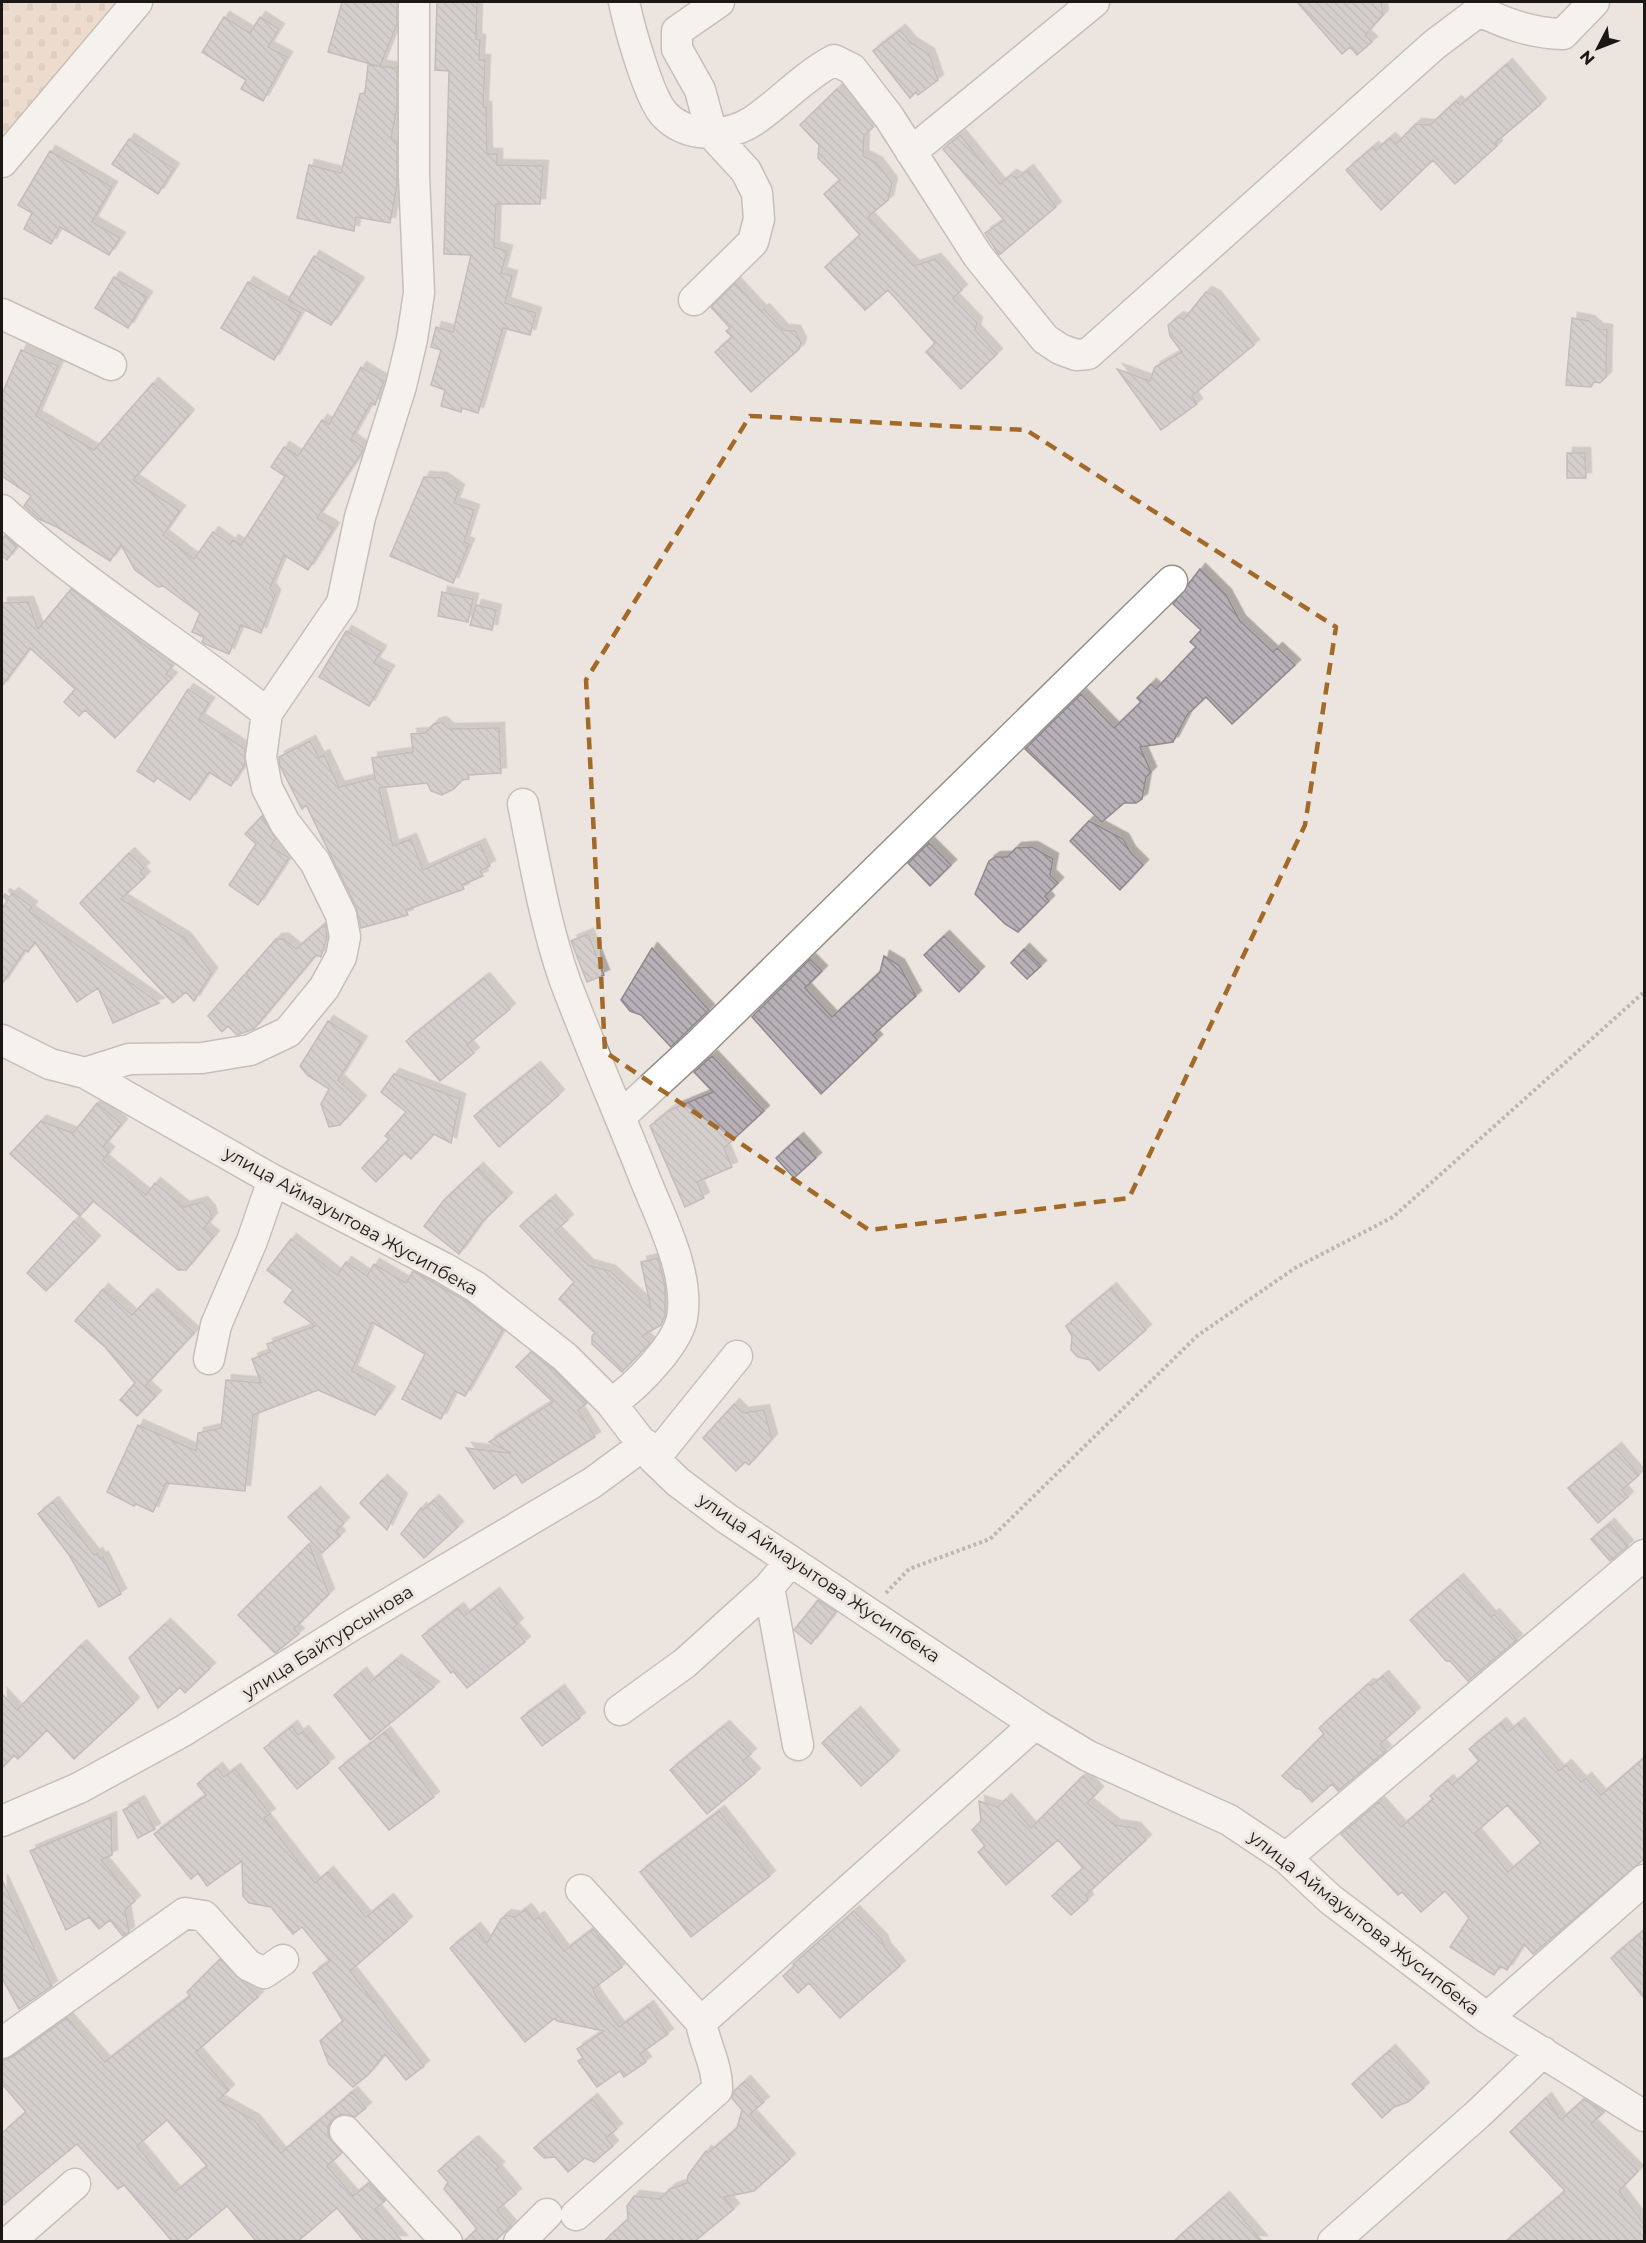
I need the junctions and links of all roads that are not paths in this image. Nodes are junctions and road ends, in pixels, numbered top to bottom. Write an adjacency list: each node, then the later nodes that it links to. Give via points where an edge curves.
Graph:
1 (137, 2): 10 (street)
2 (414, 2): 16 (street, via 418,293 412,339 360,517 342,603)
3 (719, 2): 7 (street, via 676,31)
4 (1094, 2): 9 (street)
5 (1594, 2): 9 (street, via 1563,34 1538,33 1479,11 1434,45 1088,354 1076,355 1045,339 978,256)
6 (626, 11): 7 (street); 8 (street, via 654,96 664,114 684,128)
7 (677, 38): 8 (street, via 677,49 700,90)
8 (712, 134): 9 (street, via 736,131 754,121 817,69 834,60 852,69); 11 (street, via 746,171 757,193 759,219 753,242)
9 (911, 152)
10 (2, 162)
11 (694, 300)
12 (2, 314): 13 (street)
13 (111, 365)
14 (2, 510): 16 (street, via 41,546)
15 (1172, 581): 20 (street)
16 (267, 712): 19 (street, via 261,757 267,788 285,823 315,862 341,915 345,937 341,957 324,988 288,1032 250,1050 202,1058 129,1059)
17 (523, 804): 20 (street, via 548,924 565,980)
18 (2, 1040): 19 (street, улица Аймауытова Жусипбека, via 50,1064)
19 (85, 1073): 21 (street, улица Аймауытова Жусипбека)
20 (621, 1116): 24 (street, via 673,1248 684,1296 682,1320 661,1356 628,1393)
21 (273, 1180): 23 (street, via 216,1325); 24 (street, улица Аймауытова Жусипбека, via 476,1287 565,1357)
22 (737, 1356): 25 (street, улица Байтурсынова)
23 (209, 1359)
24 (610, 1403): 25 (street, улица Аймауытова Жусипбека)
25 (650, 1451): 27 (street, улица Аймауытова Жусипбека, via 678,1482); 32 (street, улица Байтурсынова, via 354,1624 183,1731 79,1788)
26 (1644, 1555): 33 (street)
27 (790, 1562): 28 (street); 30 (street, улица Аймауытова Жусипбека)
28 (770, 1587): 29 (street, via 685,1663); 31 (street)
29 (620, 1710)
30 (1035, 1724): 33 (street, улица Аймауытова Жусипбека, via 1088,1755 1229,1820); 38 (street)
31 (798, 1745)
32 (2, 1821)
33 (1286, 1858): 37 (street, улица Аймауытова Жусипбека, via 1330,1899)
34 (1644, 1880): 37 (street)
35 (581, 1890): 38 (street)
36 (283, 1960): 39 (street, via 264,1973 248,1965 204,1916 185,1913)
37 (1486, 2018): 40 (street, улица Аймауытова Жусипбека)
38 (701, 2022): 45 (street, via 718,2073 717,2090)
39 (2, 2043)
40 (1543, 2052): 41 (street, улица Аймауытова Жусипбека); 49 (street)
41 (1641, 2109)
42 (345, 2131): 47 (street)
43 (75, 2184): 46 (street)
44 (547, 2214): 48 (street)
45 (576, 2215)
46 (9, 2241)
47 (447, 2241)
48 (519, 2241)
49 (1333, 2241)

